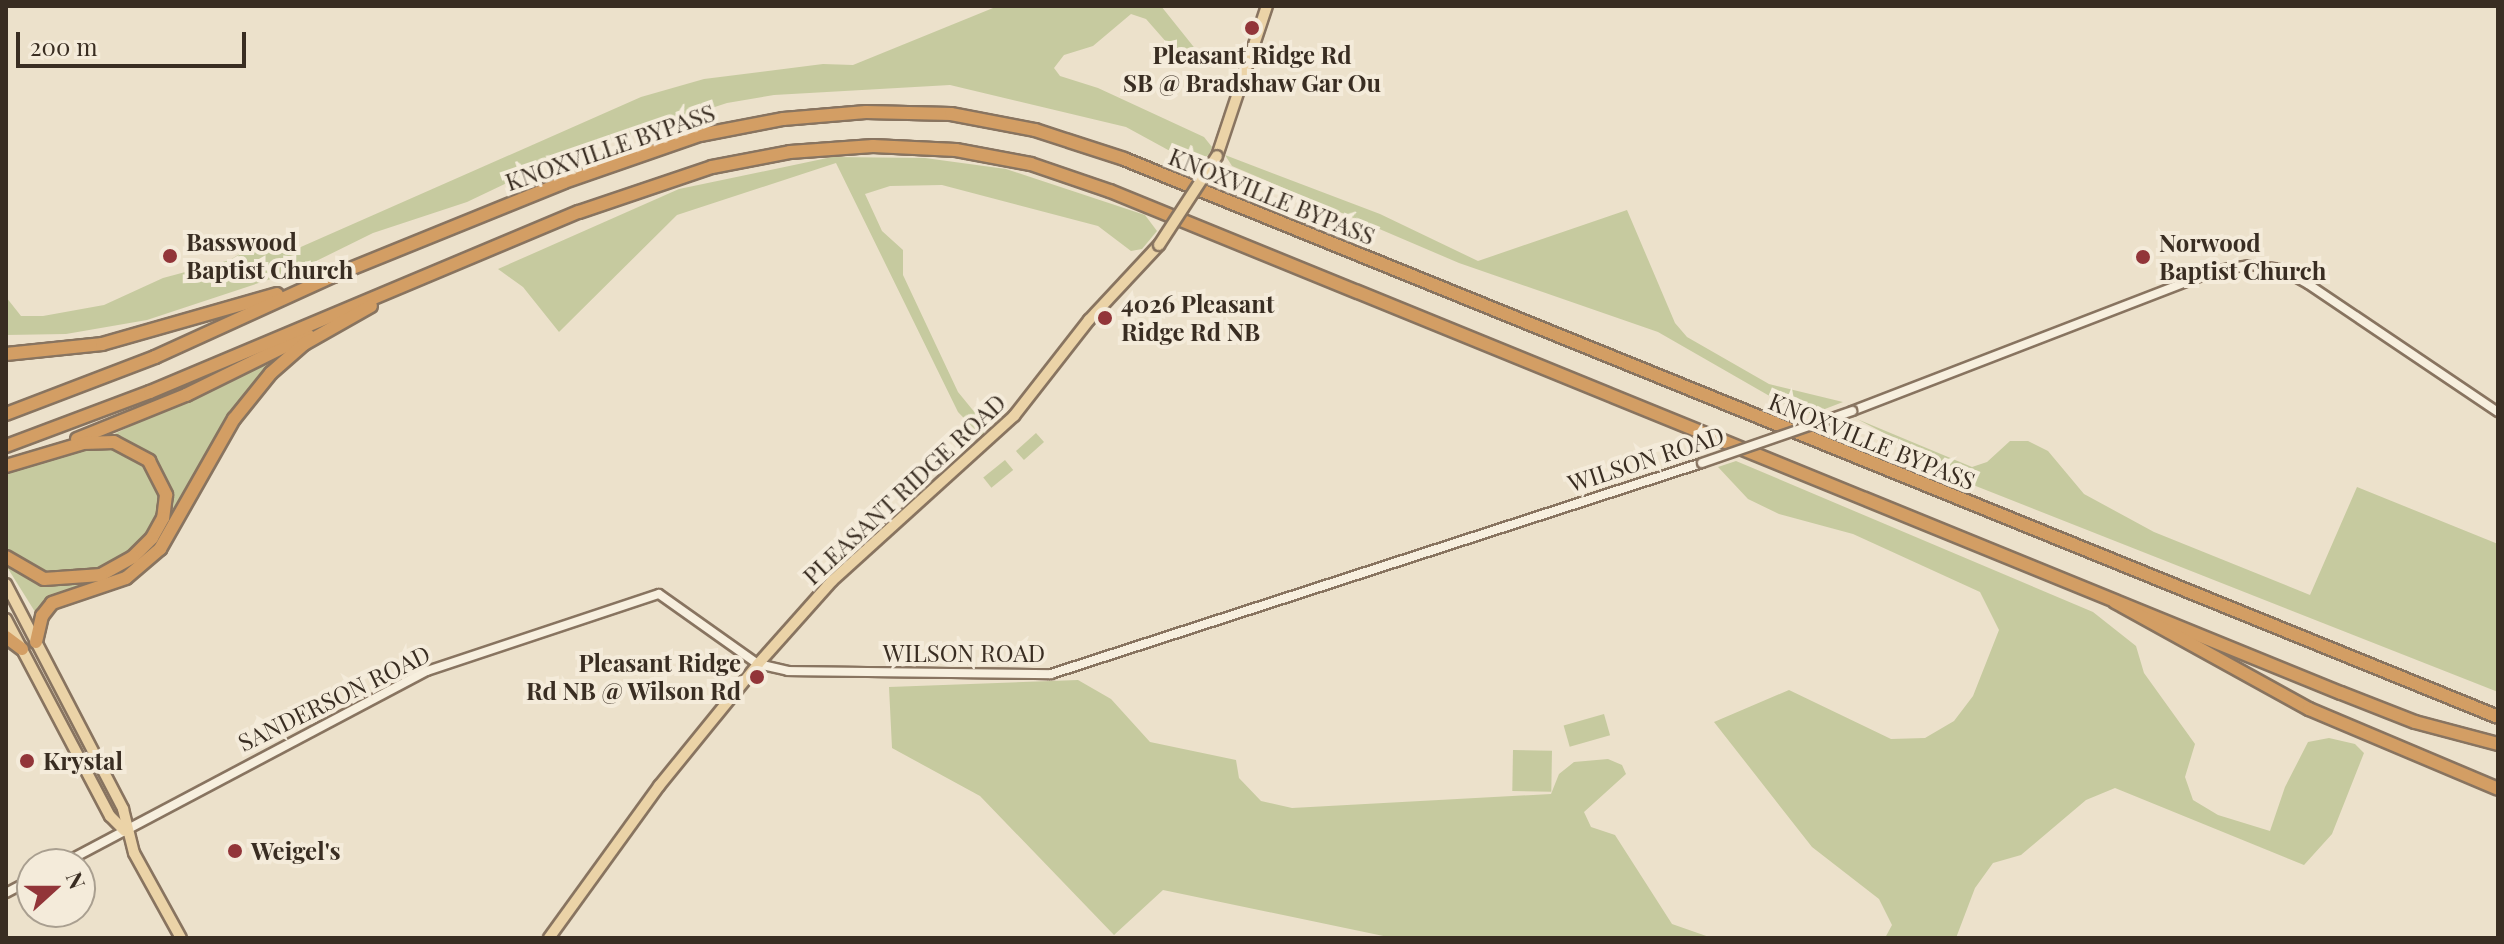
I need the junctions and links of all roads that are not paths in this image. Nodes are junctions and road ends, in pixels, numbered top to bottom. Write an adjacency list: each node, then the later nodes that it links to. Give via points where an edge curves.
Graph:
1 (1267, 6): 17 (main road, PLEASANT RIDGE ROAD, bridge, via 1217,156 1159,245 1089,320 1014,416 832,581)
2 (333, 276): 5 (highway, via 102,344); 7 (highway, KNOXVILLE BYPASS, via 155,357); 18 (highway, KNOXVILLE BYPASS, via 564,182 700,135 783,119 866,112 951,114 1035,130 1124,159)
3 (415, 281): 4 (highway); 8 (highway); 12 (highway, via 579,212 712,167 790,152 873,146 956,150 1031,164 1110,191)
4 (338, 323): 9 (highway, via 186,395); 15 (highway, via 304,344 246,400 167,539 149,561 110,585 52,603 42,616)
5 (6, 354)
6 (2498, 412): 17 (street, WILSON ROAD, bridge, via 2308,284 2281,269 2250,265 2218,270 1702,463 1066,671 788,671)
7 (6, 414)
8 (6, 446)
9 (6, 466): 10 (highway, via 83,443 114,442 149,461 166,495 163,518 152,538 133,557 101,575 44,579)
10 (6, 557)
11 (6, 584): 15 (main road)
12 (2103, 592): 19 (highway, via 2415,722); 20 (highway, via 2130,614 2309,709)
13 (6, 619): 16 (main road)
14 (6, 637): 16 (highway)
15 (36, 642): 21 (main road, via 123,809)
16 (22, 649): 21 (main road, via 110,816)
17 (758, 664): 21 (street, SANDERSON ROAD, via 659,594 427,671); 24 (main road, PLEASANT RIDGE ROAD, via 674,767)
18 (2498, 717)
19 (2498, 744)
20 (2498, 789)
21 (125, 831): 22 (street, SANDERSON ROAD); 23 (main road)
22 (93, 848)
23 (181, 938)
24 (549, 938)

